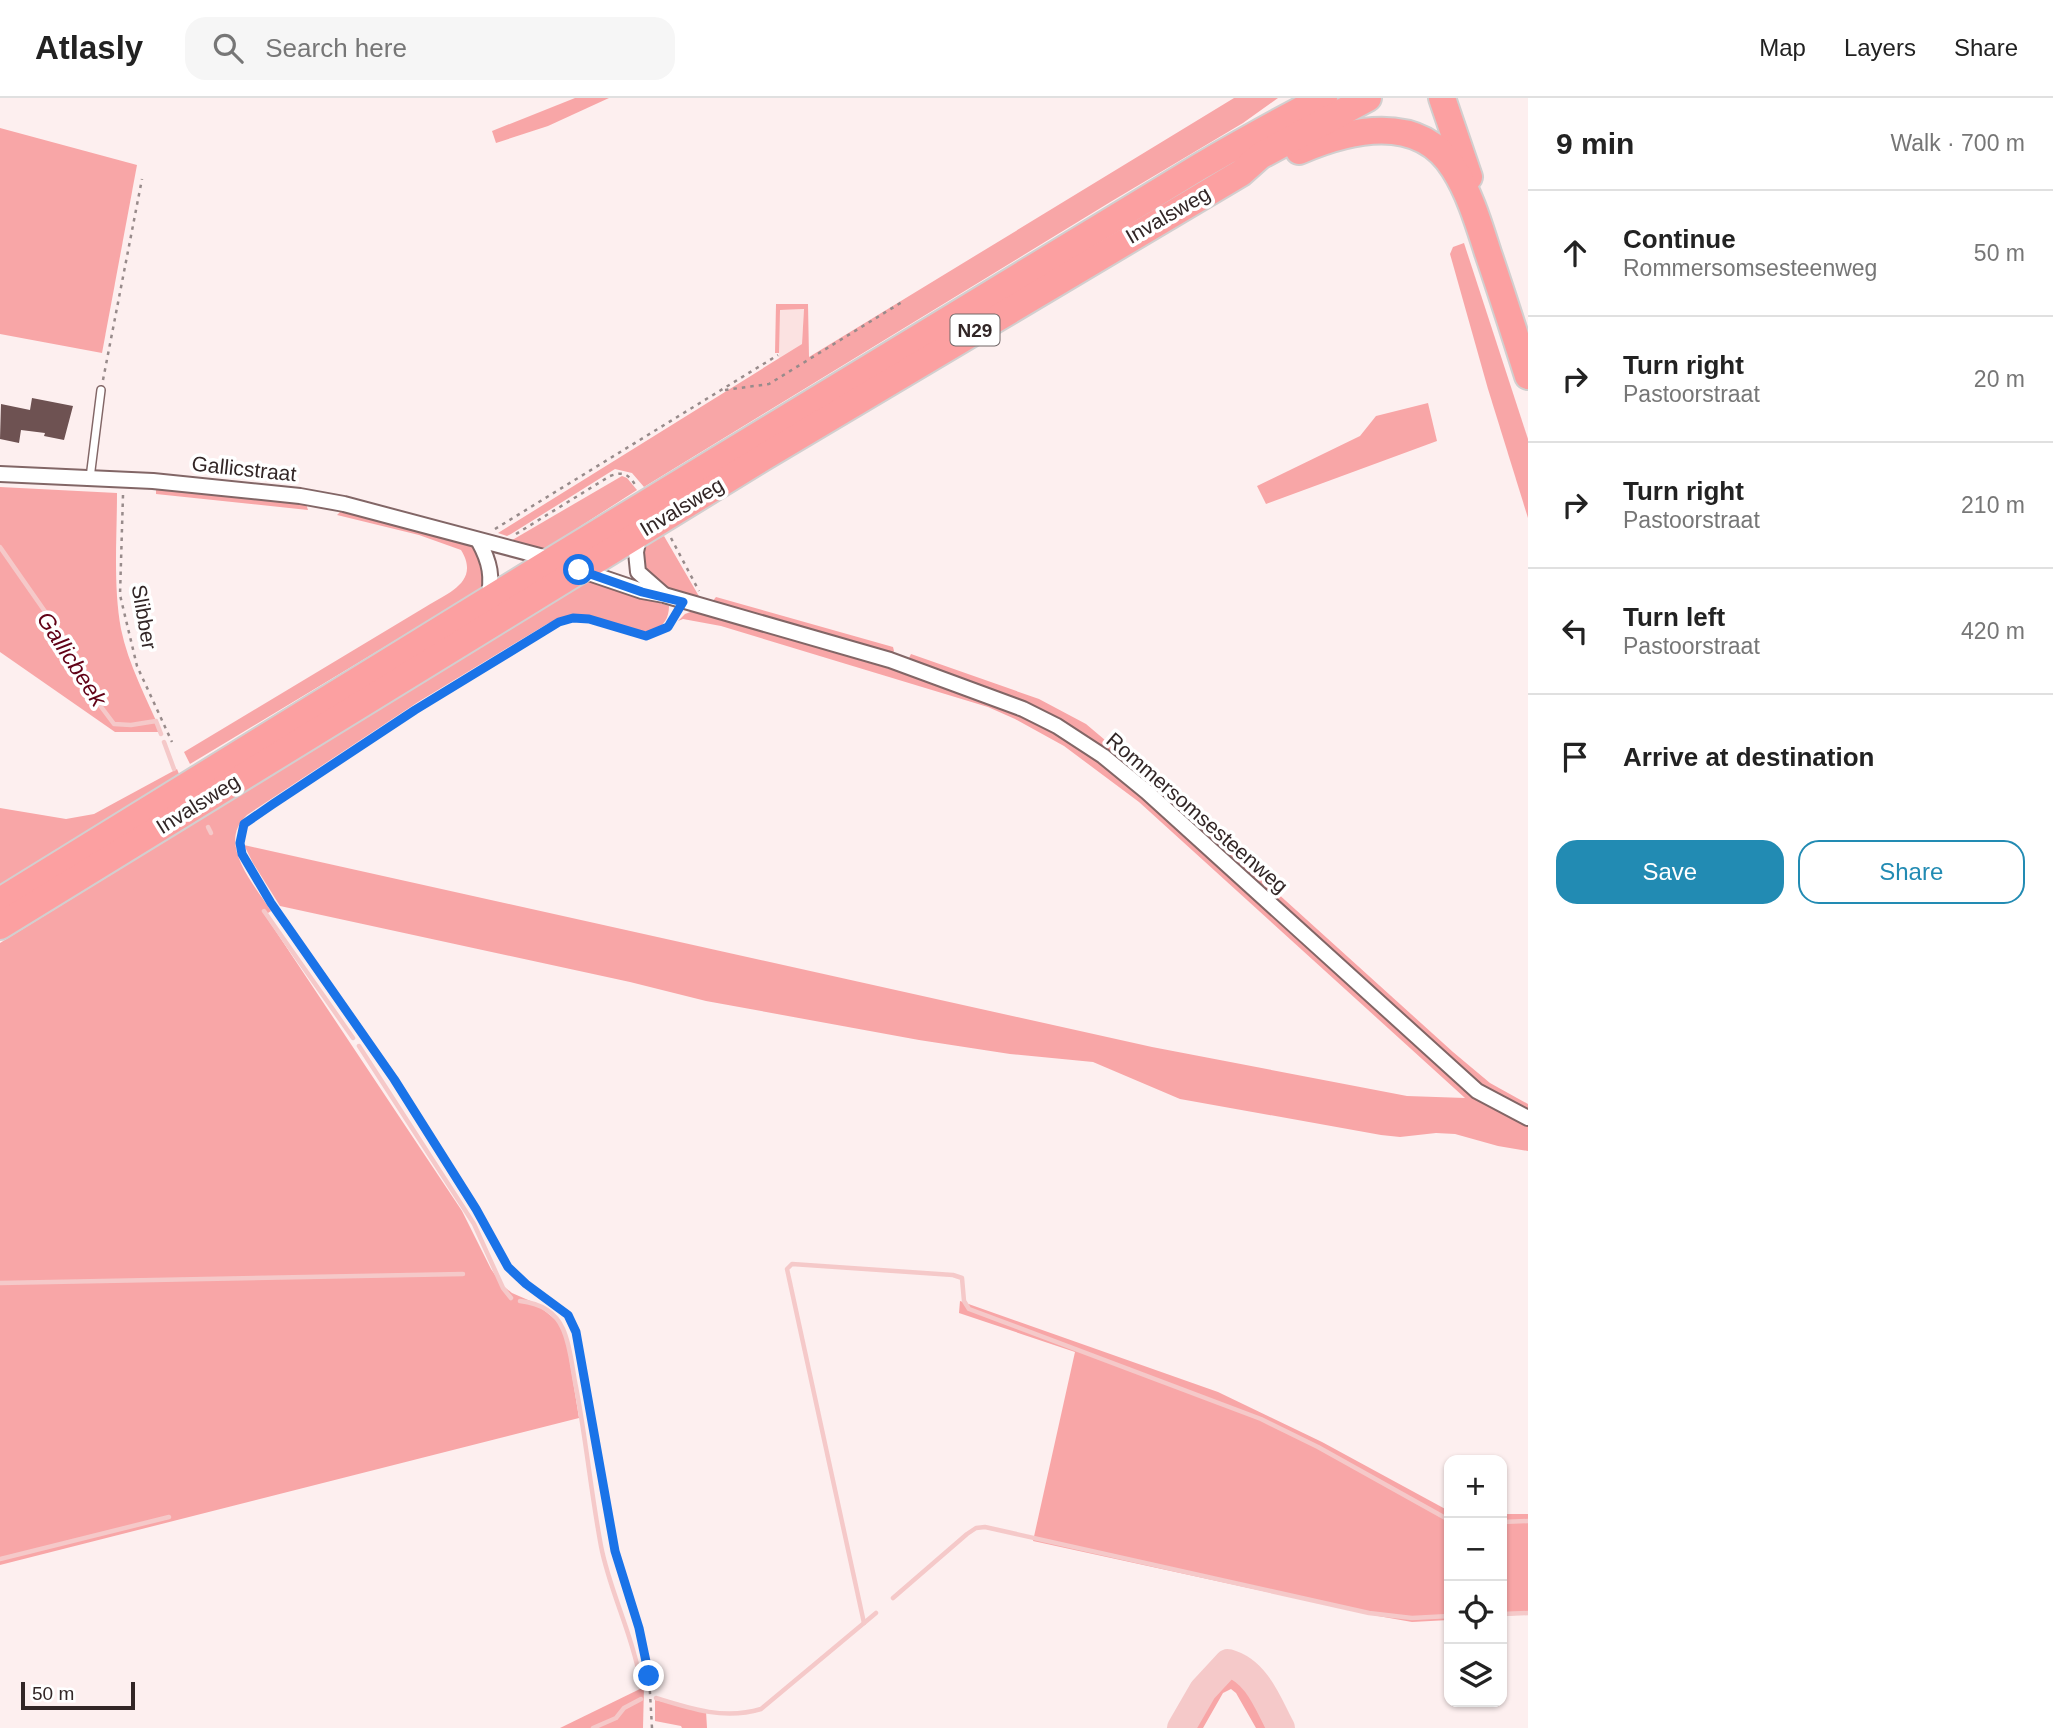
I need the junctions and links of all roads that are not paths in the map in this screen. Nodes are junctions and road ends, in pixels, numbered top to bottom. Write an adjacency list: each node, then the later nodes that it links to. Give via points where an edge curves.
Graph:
1 (1298, 98): 5 (highway)
2 (1324, 98): 5 (highway, Invalsweg / N29)
3 (1368, 98): 6 (highway, Invalsweg / N29, via 1260,156)
4 (1442, 98): 7 (highway, via 1472,186)
5 (1250, 137): 14 (highway, Invalsweg / N29)
6 (1241, 173): 7 (highway, via 1353,133 1383,130 1406,134 1430,145 1454,168); 12 (highway, Invalsweg / N29)
7 (1478, 219): 8 (highway)
8 (1528, 376)
9 (101, 390): 11 (lane)
10 (0, 474): 11 (street, Gallicstraat)
11 (89, 479): 13 (street, Gallicstraat, via 300,496)
12 (640, 533): 15 (highway, Invalsweg / N29); 16 (street, Rommersomsesteenweg, via 638,572)
13 (479, 542): 14 (street, Gallicstraat); 17 (street, via 488,557 492,579)
14 (552, 560): 17 (highway, Invalsweg / N29)
15 (579, 570): 16 (street, Rommersomsesteenweg); 19 (highway, Invalsweg / N29)
16 (664, 595): 20 (street, Rommersomsesteenweg, via 890,660 1023,709 1079,740 1147,792 1477,1091)
17 (488, 600): 18 (highway, Invalsweg / N29)
18 (0, 901)
19 (0, 926)
20 (1528, 1118)

